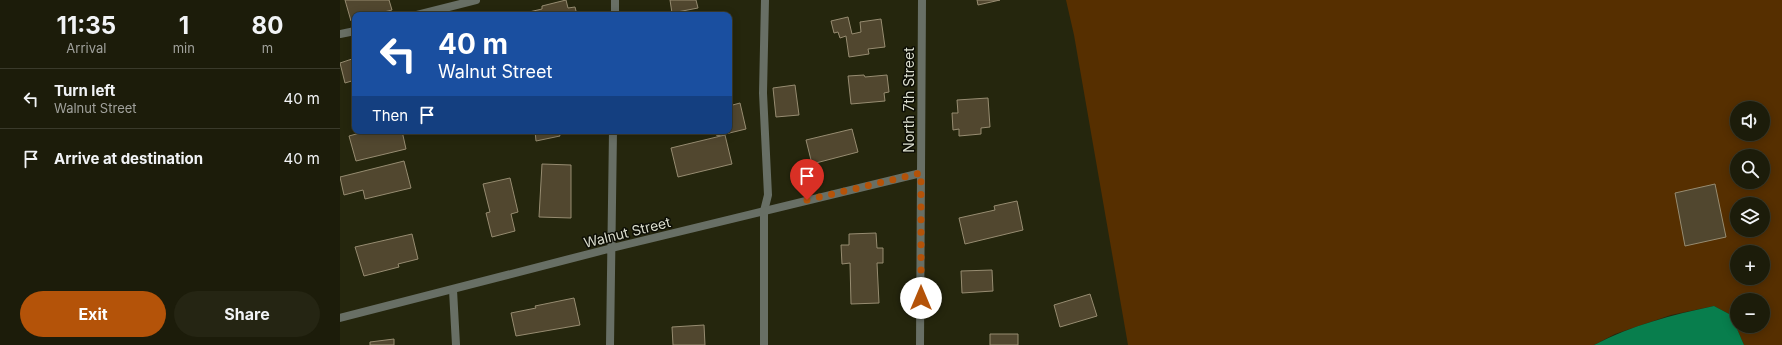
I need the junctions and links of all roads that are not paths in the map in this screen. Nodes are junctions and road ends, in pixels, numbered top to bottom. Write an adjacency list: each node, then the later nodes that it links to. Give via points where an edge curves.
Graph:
1 (476, 0): 5 (street)
2 (615, 0): 6 (street)
3 (765, 0): 11 (street, via 762,93 768,195)
4 (922, 0): 10 (street, North 7th Street)
5 (429, 12)
6 (615, 12)
7 (352, 32): 8 (street)
8 (340, 34)
9 (613, 134): 12 (street)
10 (921, 173): 11 (street, Walnut Street); 18 (street, North 7th Street)
11 (764, 211): 12 (street, Walnut Street); 17 (street)
12 (612, 248): 13 (street, Walnut Street); 16 (street)
13 (453, 290): 14 (street, Walnut Street); 15 (street)
14 (340, 318)
15 (456, 345)
16 (610, 345)
17 (764, 345)
18 (920, 345)

